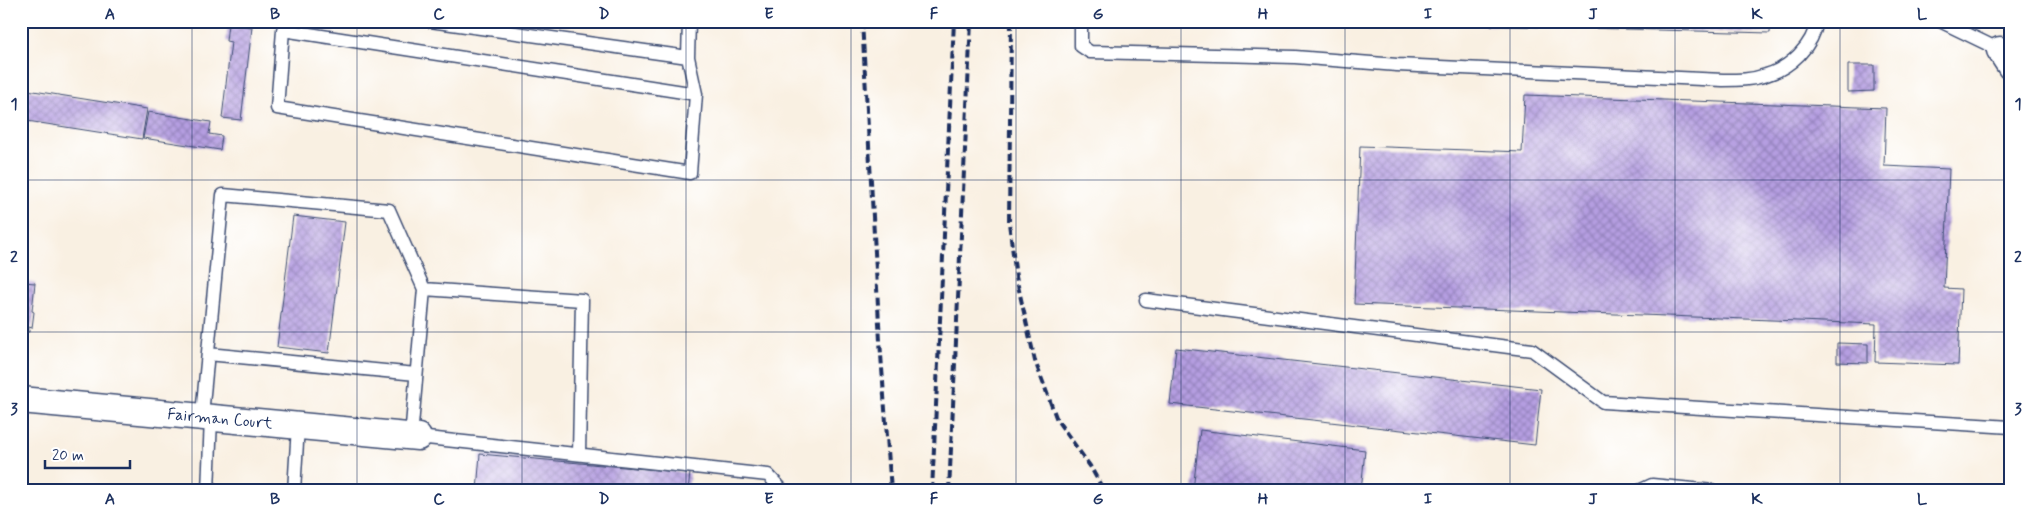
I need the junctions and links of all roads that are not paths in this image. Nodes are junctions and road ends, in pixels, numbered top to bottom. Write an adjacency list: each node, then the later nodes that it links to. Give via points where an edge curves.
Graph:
1 (430, 21): 8 (lane)
2 (689, 21): 8 (lane)
3 (1082, 21): 4 (lane, via 1081,46 1090,52 1295,57 1397,65 1724,80 1767,75 1785,66 1811,41)
4 (1818, 21)
5 (1940, 21): 7 (lane)
6 (285, 26): 9 (lane); 9 (lane, via 277,108 690,173)
7 (2007, 53)
8 (688, 57): 9 (lane)
9 (696, 94)
10 (424, 289): 12 (lane, via 389,210 223,195); 13 (lane); 19 (lane, via 582,300)
11 (1146, 300): 17 (lane, via 1532,350 1603,402)
12 (208, 354): 13 (lane); 15 (lane)
13 (416, 374): 18 (lane)
14 (21, 400): 15 (street, Fairman Court)
15 (206, 417): 16 (street, Fairman Court); 20 (lane)
16 (298, 426): 18 (street, Fairman Court); 21 (lane)
17 (2011, 427)
18 (414, 437): 19 (lane)
19 (579, 454): 22 (lane, via 768,475)
20 (208, 491)
21 (294, 491)
22 (783, 491)
23 (1639, 491): 24 (lane, via 1652,485)
24 (1713, 491)

